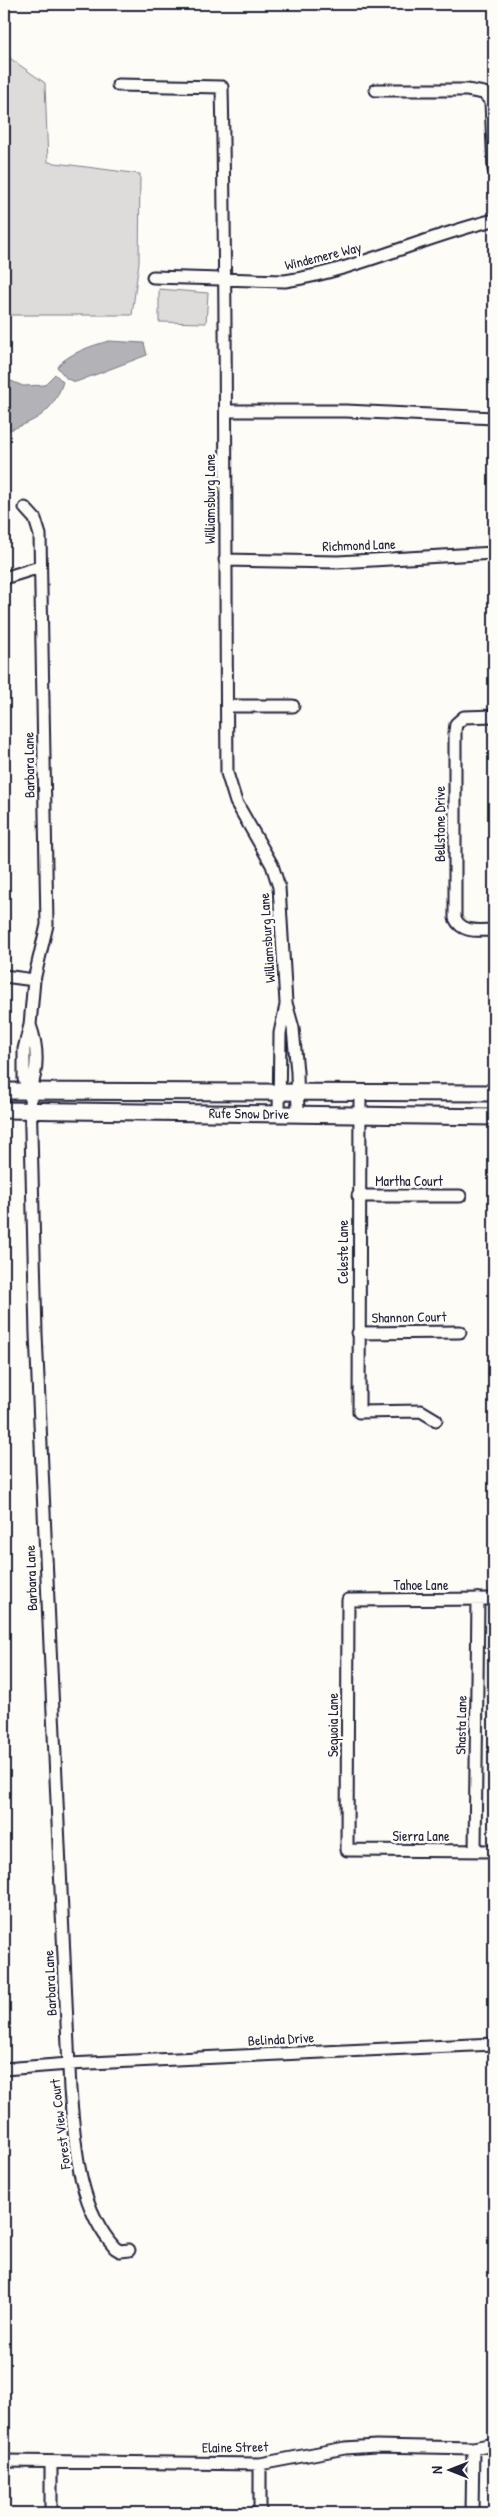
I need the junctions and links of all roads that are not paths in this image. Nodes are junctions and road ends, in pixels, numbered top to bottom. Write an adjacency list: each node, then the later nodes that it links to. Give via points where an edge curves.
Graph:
1 (118, 85): 6 (street, Williamsburg Lane, via 222,87)
2 (376, 90): 3 (street, via 484,92 491,102)
3 (494, 170)
4 (494, 220): 6 (street, Windemere Way, via 306,278)
5 (154, 276): 6 (street, Windemere Way)
6 (226, 280): 7 (street, Williamsburg Lane)
7 (226, 411): 8 (street, via 346,411); 11 (street, Williamsburg Lane)
8 (494, 418)
9 (24, 508): 12 (street, Barbara Lane, via 35,519 40,535)
10 (494, 553): 11 (street, Richmond Lane, via 338,562)
11 (225, 560): 14 (street, Williamsburg Lane)
12 (40, 567): 13 (street); 19 (street, Barbara Lane, via 46,925)
13 (4, 578)
14 (227, 706): 15 (street); 20 (street, Williamsburg Lane, via 227,773 236,802 272,865 279,887)
15 (293, 706)
16 (494, 716): 17 (street, Bellstone Drive, via 471,716 459,720 455,732 455,918 461,927)
17 (494, 930)
18 (4, 976): 19 (street)
19 (34, 980): 22 (street, Barbara Lane, via 24,1049 24,1079)
20 (286, 1003): 23 (street, Williamsburg Lane, via 280,1033); 24 (street, Williamsburg Lane, via 293,1028)
21 (4, 1091): 22 (main road, Rufe Snow Drive)
22 (30, 1091): 23 (main road, Rufe Snow Drive); 28 (street, Barbara Lane)
23 (279, 1093): 24 (main road, Rufe Snow Drive); 29 (street, Williamsburg Lane)
24 (298, 1093): 25 (main road, Rufe Snow Drive); 30 (street, Williamsburg Lane)
25 (360, 1093): 26 (main road, Rufe Snow Drive); 31 (street, Celeste Lane)
26 (494, 1093)
27 (4, 1110): 28 (main road, Rufe Snow Drive)
28 (30, 1110): 29 (main road, Rufe Snow Drive); 45 (street, Barbara Lane, via 37,1354)
29 (279, 1114): 30 (main road, Rufe Snow Drive)
30 (298, 1114): 31 (main road, Rufe Snow Drive)
31 (359, 1116): 32 (main road, Rufe Snow Drive); 33 (street, Celeste Lane)
32 (494, 1117)
33 (358, 1196): 34 (street, Martha Court); 36 (street, Celeste Lane)
34 (460, 1196)
35 (460, 1332): 36 (street, Shannon Court)
36 (358, 1333): 37 (street, Celeste Lane, via 358,1412 421,1412)
37 (436, 1420)
38 (478, 1599): 39 (street, Tahoe Lane); 40 (street, Tahoe Lane); 42 (street, Shasta Lane)
39 (494, 1599)
40 (348, 1600): 41 (street, Sequoia Lane)
41 (347, 1850): 42 (street, Sierra Lane)
42 (475, 1851): 43 (street, Sierra Lane)
43 (494, 1852)
44 (494, 2044): 45 (street, Belinda Drive)
45 (69, 2064): 46 (street, Belinda Drive); 47 (street, Forest View Court, via 77,2155 92,2208 115,2248)
46 (4, 2069)
47 (130, 2250)
48 (494, 2444): 49 (street, Elaine Street)
49 (473, 2448): 52 (street, Elaine Street, via 345,2448); 55 (street)
50 (4, 2462): 51 (street, Elaine Street)
51 (52, 2462): 52 (street, Elaine Street); 53 (street)
52 (260, 2464): 54 (street)
53 (51, 2513)
54 (260, 2513)
55 (472, 2513)

